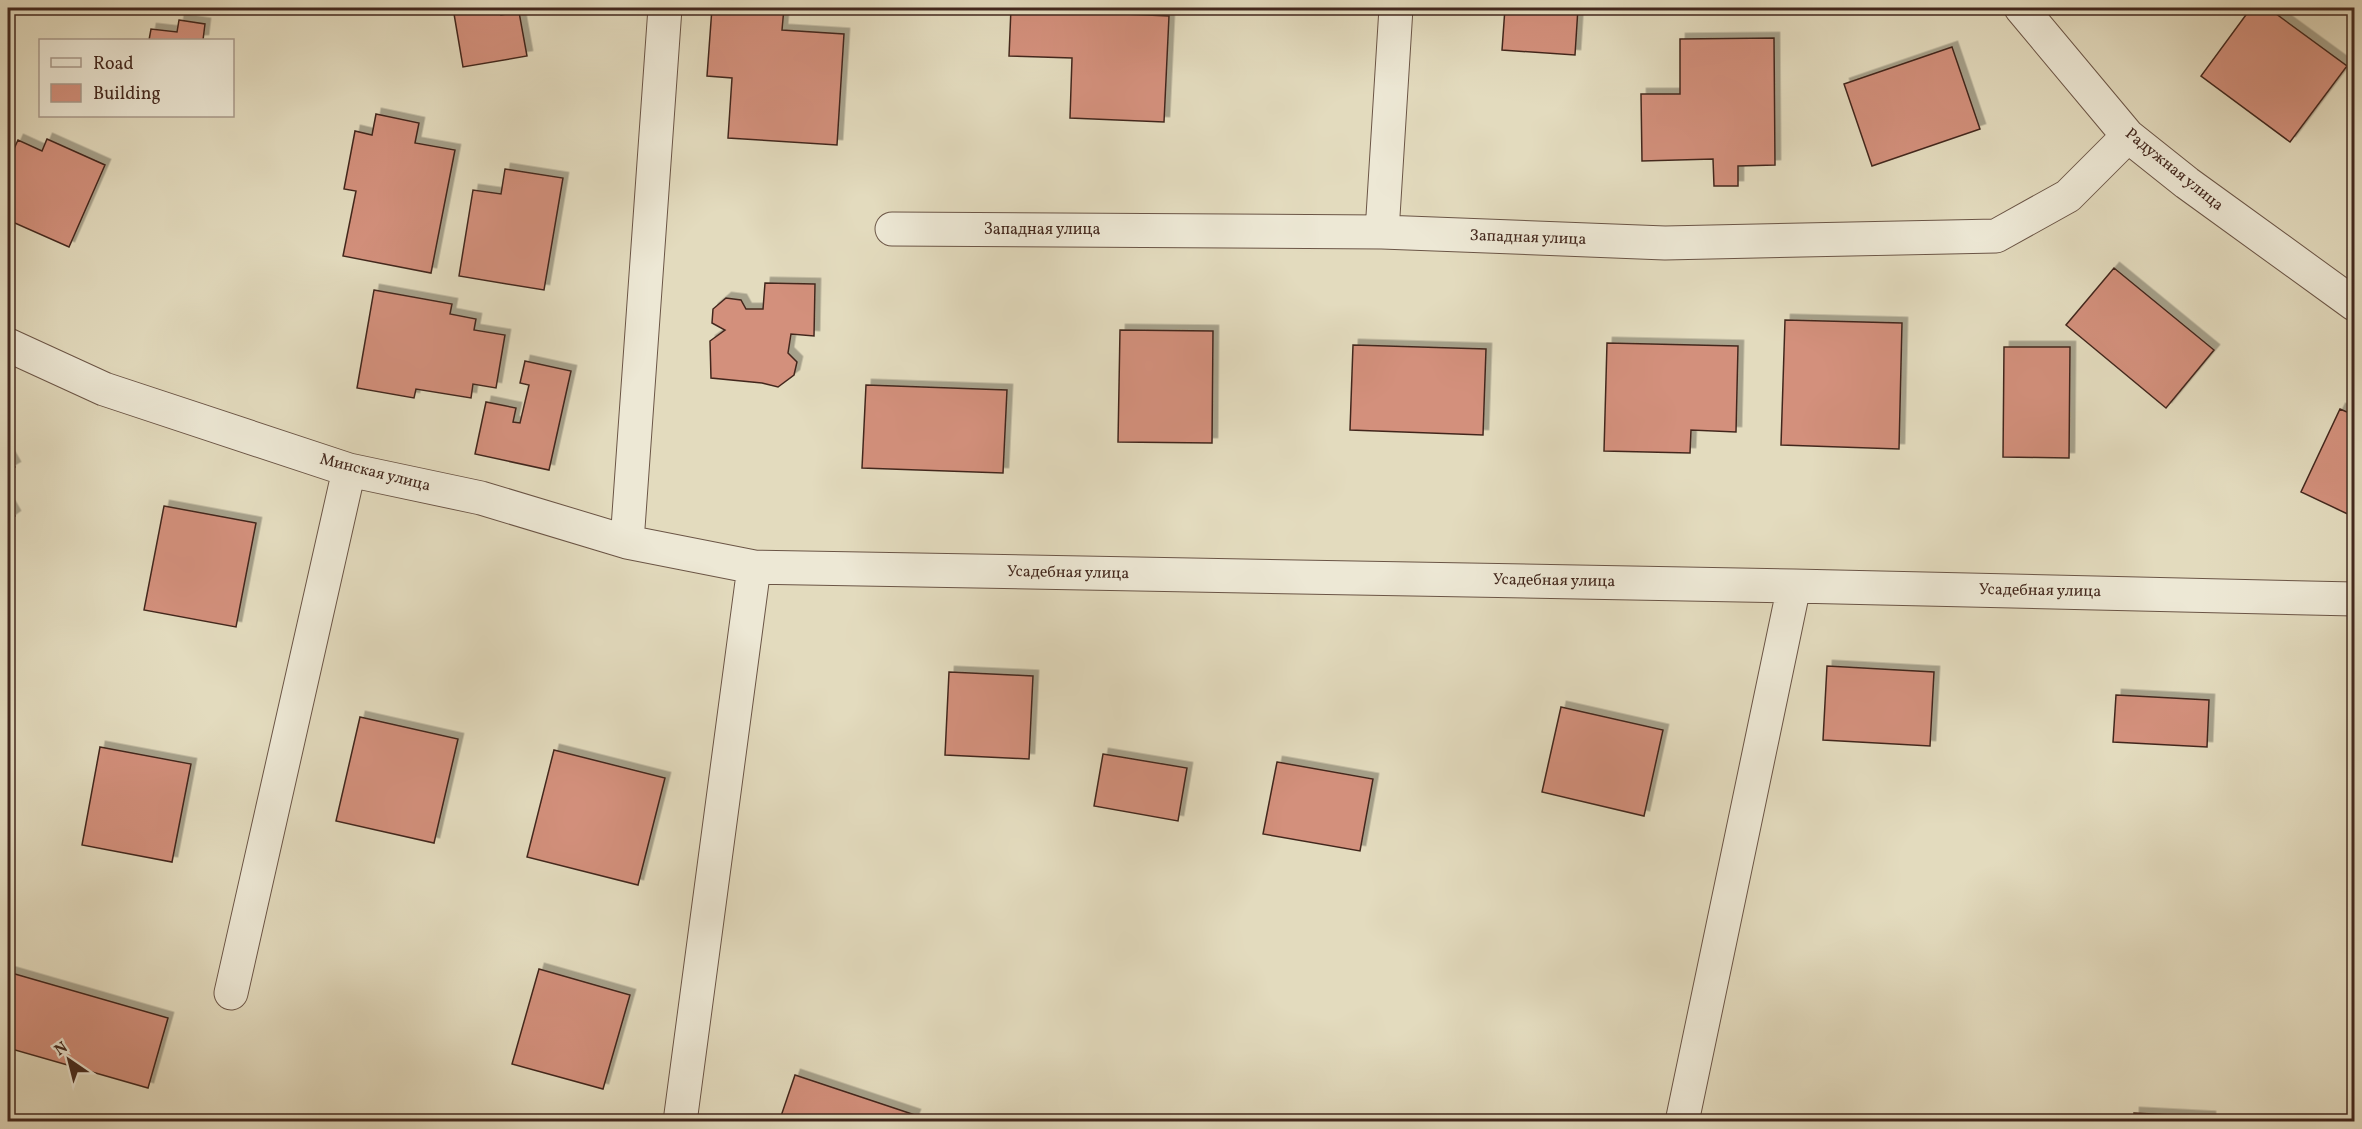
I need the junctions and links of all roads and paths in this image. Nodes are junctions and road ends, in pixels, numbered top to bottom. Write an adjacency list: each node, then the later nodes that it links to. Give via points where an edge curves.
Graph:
1 (665, 8): 10 (street)
2 (1396, 8): 6 (street)
3 (2021, 8): 4 (street, Радужная улица)
4 (2128, 136): 6 (street, Западная улица, via 2068,196 1996,236 1665,243); 7 (street, Радужная улица)
5 (892, 229): 6 (street, Западная улица)
6 (1382, 232)
7 (2355, 304)
8 (8, 345): 9 (street, Минская улица, via 104,388)
9 (349, 470): 10 (street, Минская улица, via 481,498); 14 (street)
10 (627, 542): 11 (street, Минская улица)
11 (754, 567): 12 (street, Усадебная улица); 15 (street)
12 (1794, 586): 13 (street, Усадебная улица); 16 (street)
13 (2355, 598)
14 (231, 993)
15 (680, 1122)
16 (1682, 1122)

